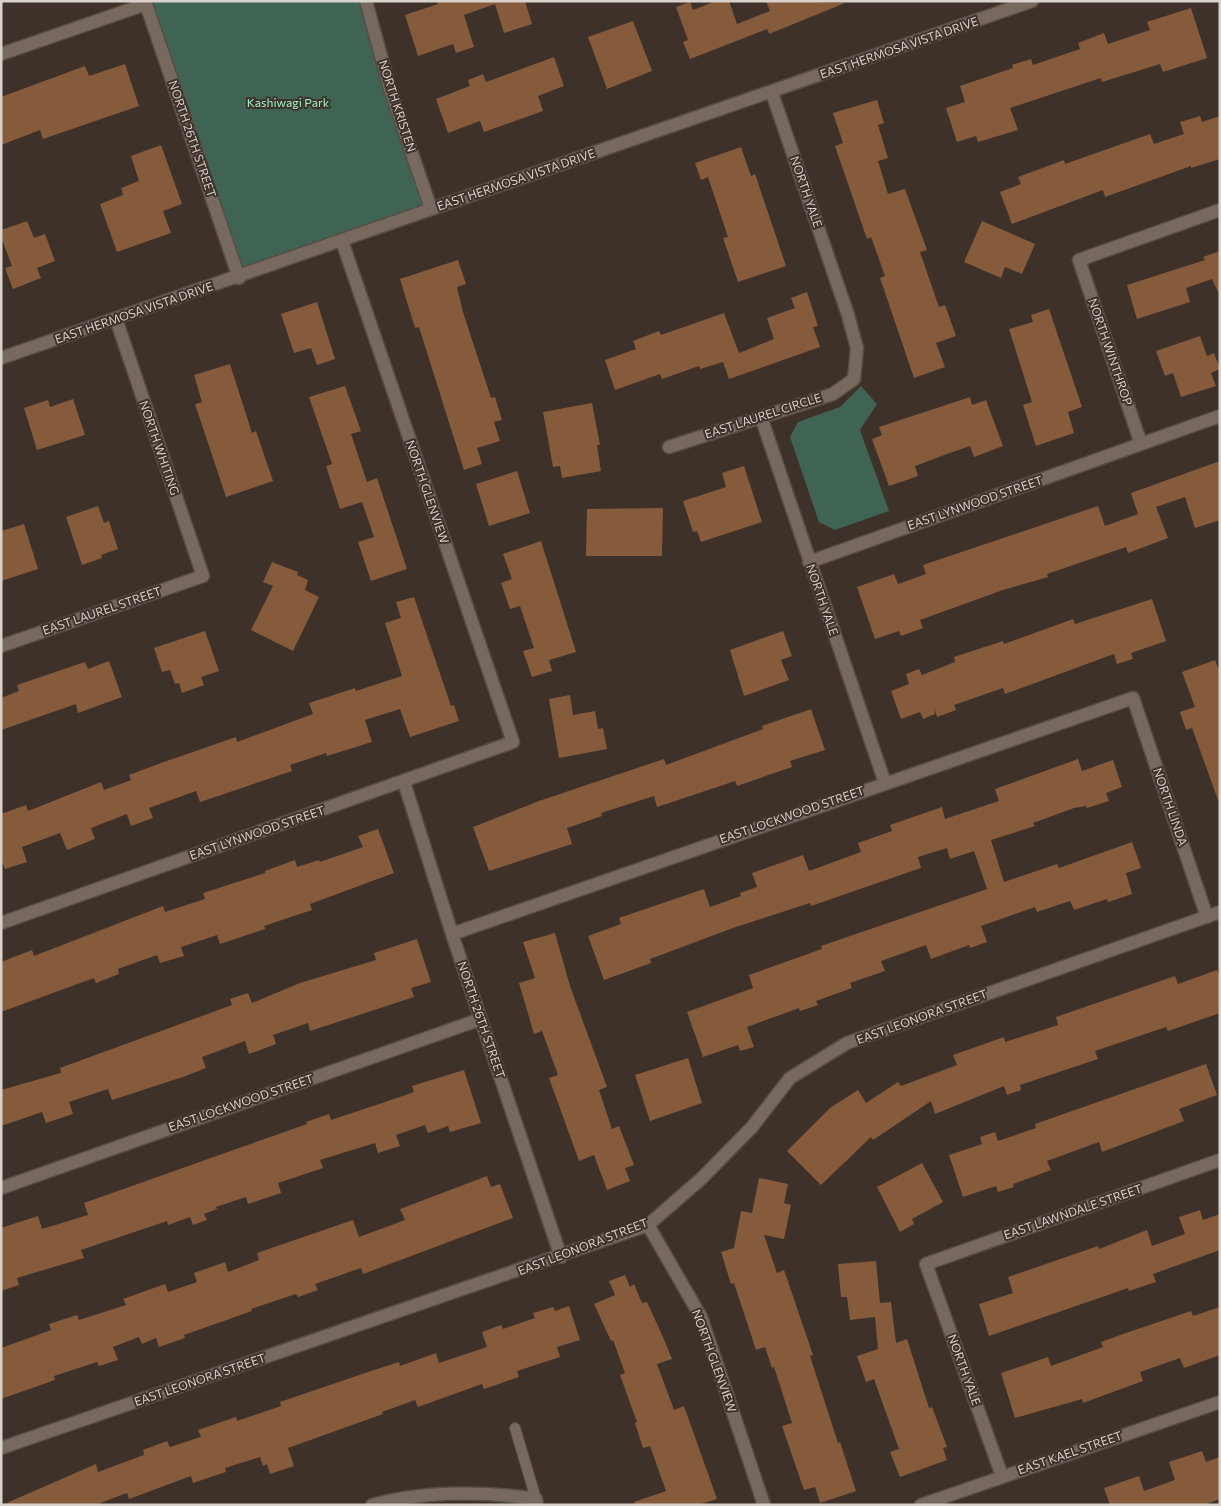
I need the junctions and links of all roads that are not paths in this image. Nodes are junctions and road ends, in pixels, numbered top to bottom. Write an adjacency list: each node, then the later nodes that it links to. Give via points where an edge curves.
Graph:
1 (366, 1): 6 (street, NORTH KRISTEN, via 390,89)
2 (1032, 1): 5 (street, EAST HERMOSA VISTA DRIVE)
3 (146, 3): 4 (street); 9 (street, NORTH 26TH STREET)
4 (1, 54)
5 (772, 93): 6 (street, EAST HERMOSA VISTA DRIVE); 12 (street, NORTH YALE, via 848,316 857,348)
6 (431, 209): 8 (street, EAST HERMOSA VISTA DRIVE)
7 (1220, 210): 15 (street, NORTH WINTHROP, via 1079,260)
8 (342, 241): 9 (street, EAST HERMOSA VISTA DRIVE); 21 (street, NORTH GLENVIEW)
9 (239, 278): 10 (street, EAST HERMOSA VISTA DRIVE)
10 (116, 319): 11 (street, EAST HERMOSA VISTA DRIVE); 18 (street, NORTH WHITING)
11 (1, 358)
12 (854, 379): 14 (street, EAST LAUREL CIRCLE, via 833,394)
13 (1220, 416): 15 (street, EAST LYNWOOD STREET)
14 (760, 417): 16 (street, EAST LAUREL CIRCLE); 17 (street, NORTH YALE)
15 (1141, 444): 17 (street, EAST LYNWOOD STREET)
16 (669, 447)
17 (809, 562): 23 (street, NORTH YALE)
18 (203, 576): 19 (street, EAST LAUREL STREET)
19 (1, 646)
20 (1133, 698): 23 (street, EAST LOCKWOOD STREET); 25 (street, NORTH LINDA)
21 (513, 742): 22 (street, EAST LYNWOOD STREET)
22 (404, 782): 26 (street, EAST LYNWOOD STREET); 27 (street, NORTH 26TH STREET)
23 (885, 783): 27 (street, EAST LOCKWOOD STREET)
24 (1220, 912): 25 (street, EAST LEONORA STREET)
25 (1207, 916): 31 (street, EAST LEONORA STREET, via 847,1043 790,1078 752,1127 701,1179)
26 (1, 923)
27 (452, 934): 28 (street, NORTH 26TH STREET)
28 (481, 1019): 30 (street, EAST LOCKWOOD STREET); 32 (street, NORTH 26TH STREET)
29 (1220, 1160): 33 (street, EAST LAWNDALE STREET)
30 (1, 1188)
31 (648, 1225): 32 (street, EAST LEONORA STREET); 40 (street, NORTH GLENVIEW, via 700,1318)
32 (562, 1257): 36 (street, EAST LEONORA STREET)
33 (926, 1264): 37 (street, NORTH YALE)
34 (1220, 1402): 37 (street, EAST KAEL STREET)
35 (515, 1428): 38 (lane)
36 (1, 1448)
37 (1002, 1476): 41 (street, EAST KAEL STREET)
38 (536, 1502): 39 (street, via 498,1493 438,1493)
39 (372, 1505)
40 (764, 1505)
41 (921, 1505)

